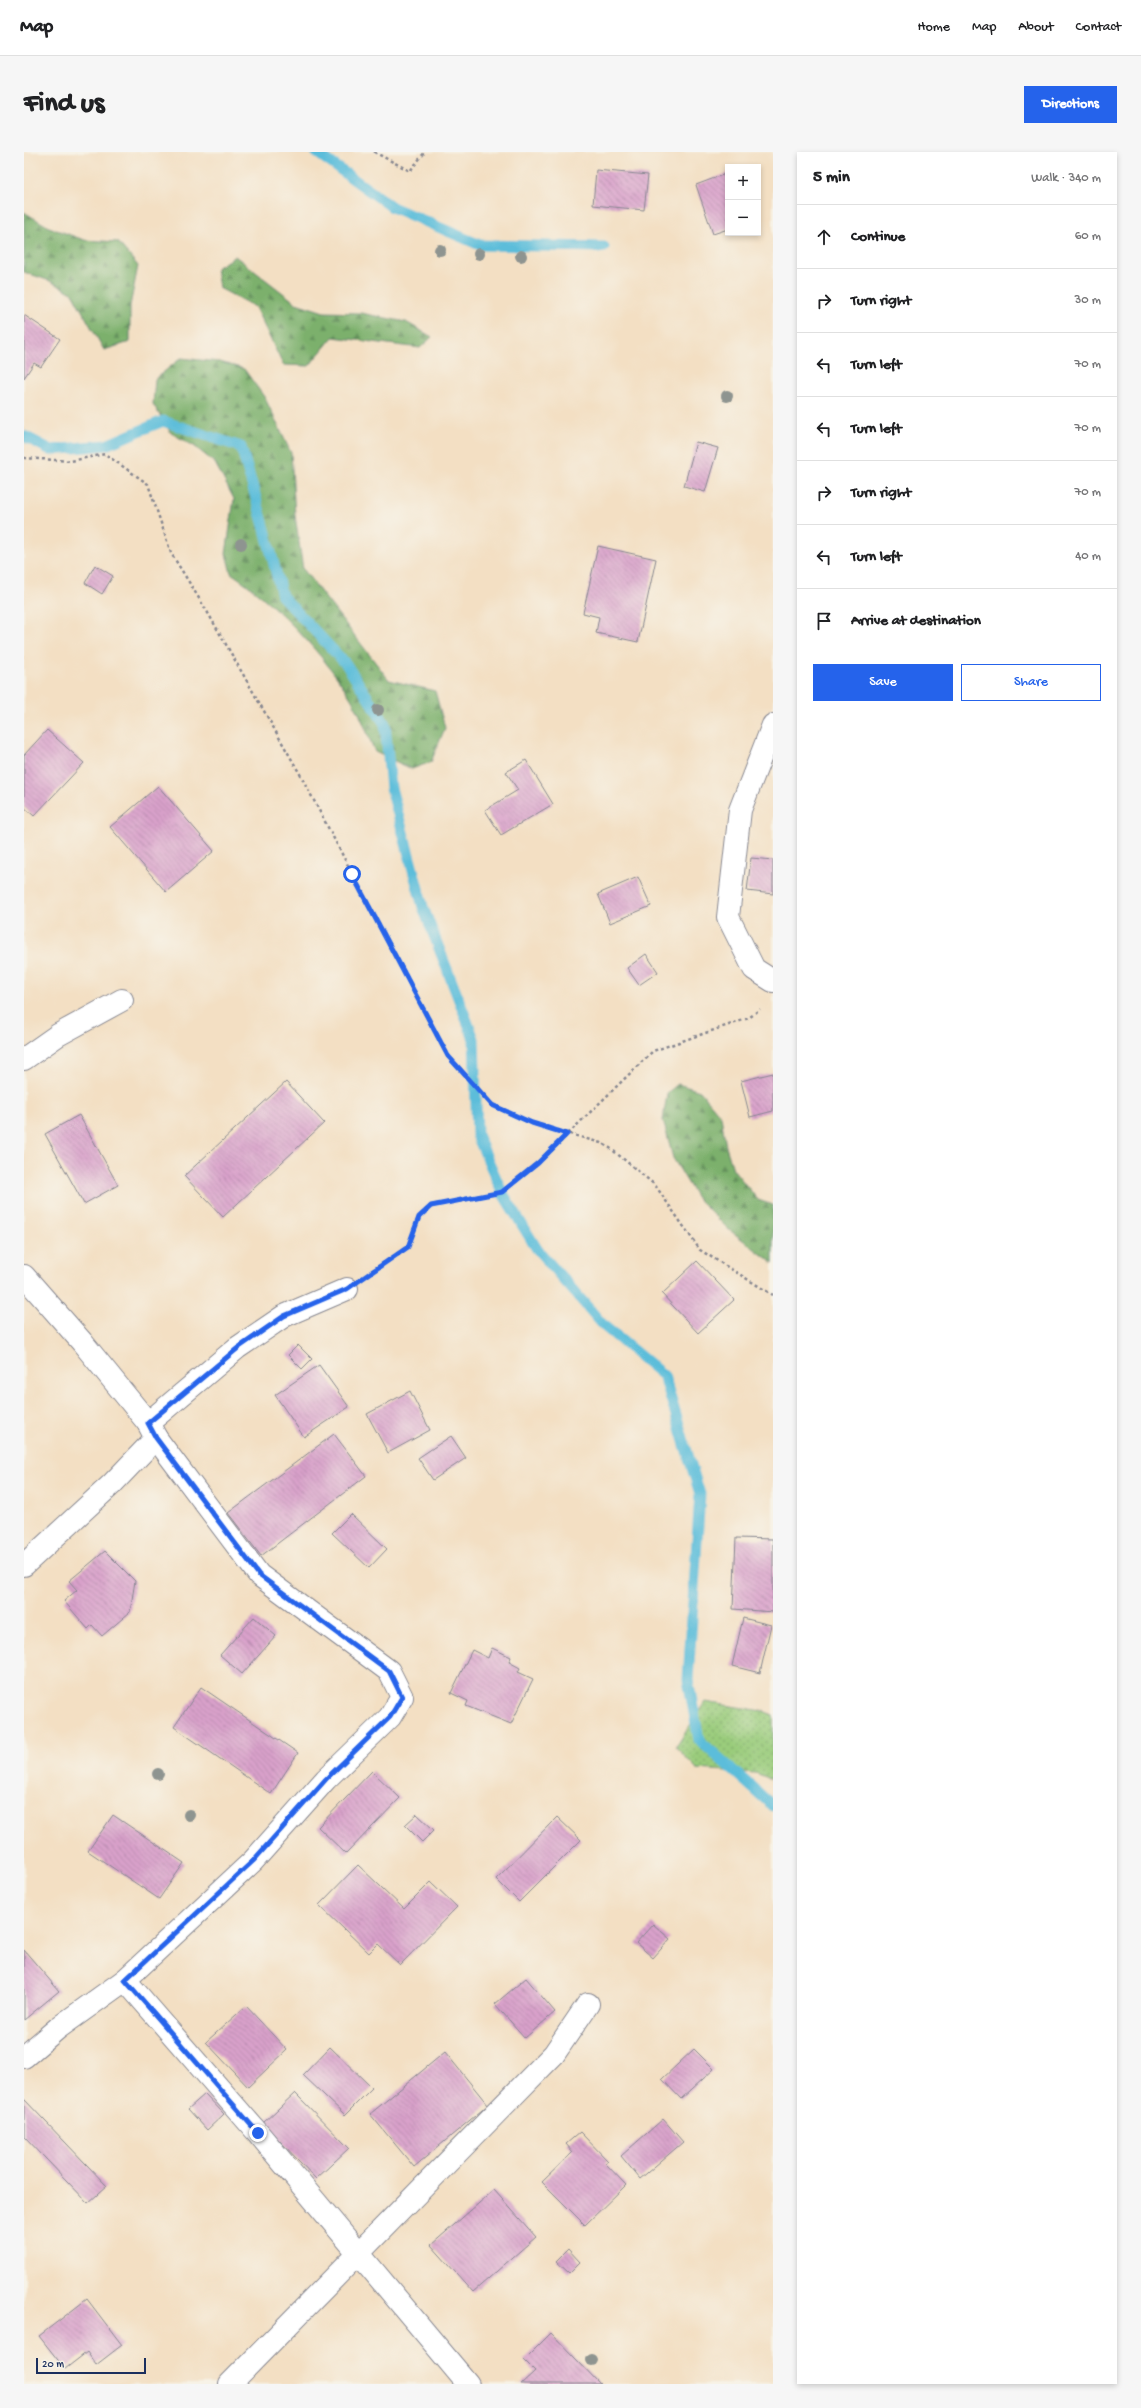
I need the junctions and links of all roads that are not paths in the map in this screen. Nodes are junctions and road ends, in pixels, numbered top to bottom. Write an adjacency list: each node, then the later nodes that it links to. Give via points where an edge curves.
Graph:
1 (773, 725): 2 (street, via 740,810 728,917 754,969)
2 (773, 981)
3 (122, 1000): 4 (street, via 58,1035)
4 (24, 1059)
5 (24, 1276): 7 (street, via 82,1342)
6 (347, 1289): 7 (street, via 284,1316 238,1348)
7 (152, 1431): 8 (street, via 112,1484); 9 (street, via 259,1575 389,1671 402,1697 390,1717 326,1779 253,1861)
8 (24, 1565)
9 (125, 1980): 11 (street, via 58,2028); 12 (street)
10 (588, 2004): 12 (street, via 554,2054)
11 (24, 2057)
12 (359, 2253): 13 (street); 14 (street)
13 (230, 2384)
14 (468, 2384)

